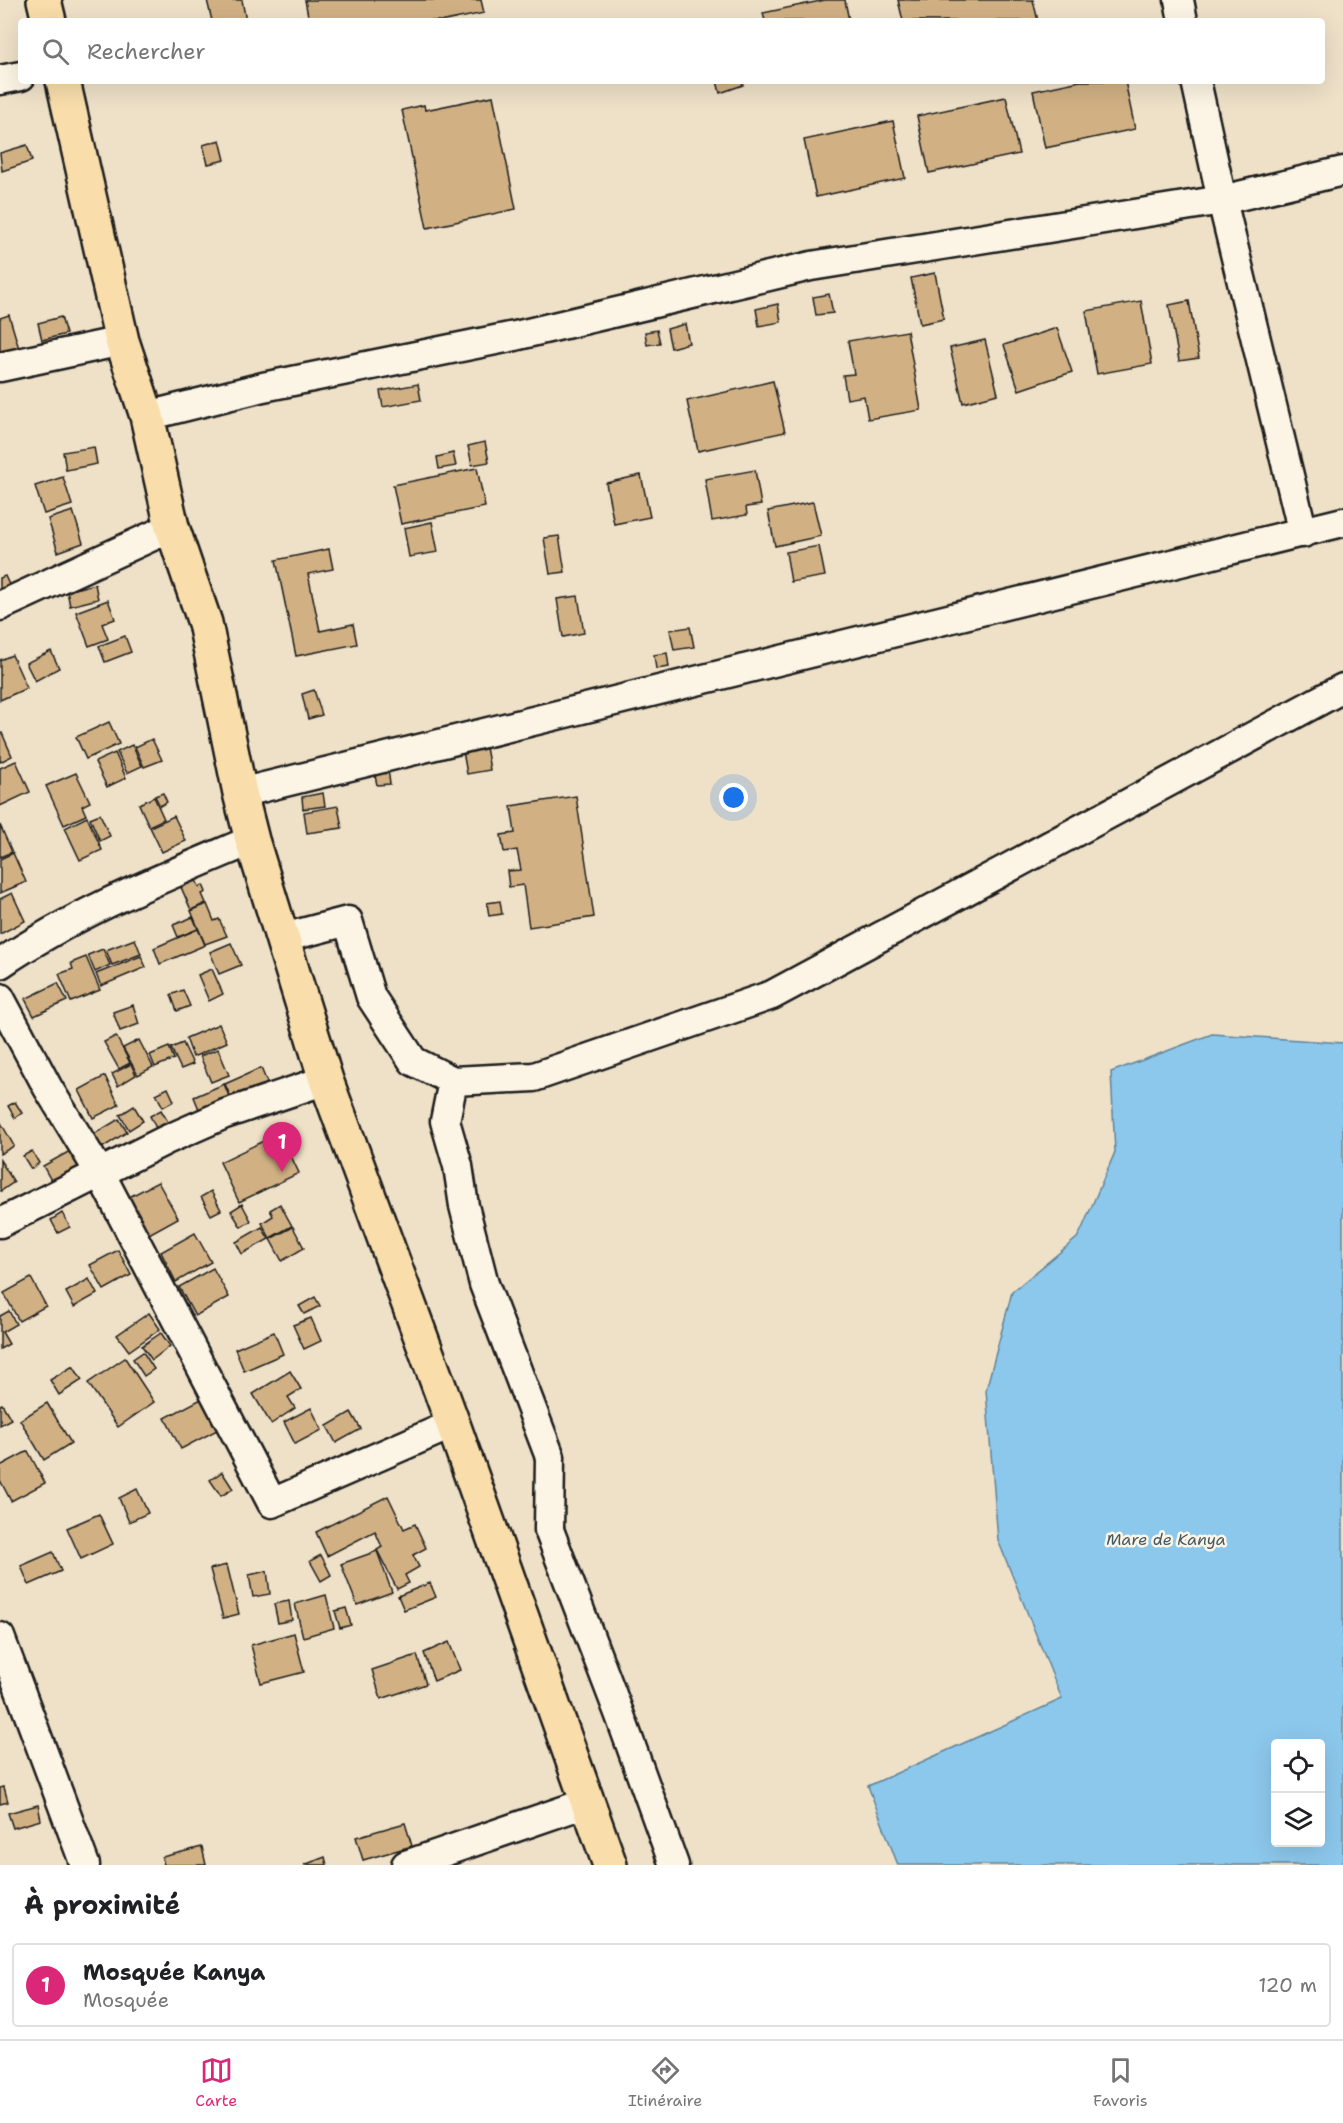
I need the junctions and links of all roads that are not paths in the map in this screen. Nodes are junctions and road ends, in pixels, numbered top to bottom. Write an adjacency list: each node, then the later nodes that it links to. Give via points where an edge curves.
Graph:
1 (44, 0): 3 (highway)
2 (1179, 0): 4 (street)
3 (48, 18)
4 (1182, 18)
5 (18, 77): 6 (street)
6 (0, 80)
7 (64, 84): 11 (highway)
8 (1197, 84): 10 (street)
9 (1343, 171): 10 (street)
10 (1222, 200): 13 (street, via 811,266 515,336 263,387); 16 (street)
11 (122, 341): 12 (street); 13 (highway)
12 (0, 367)
13 (147, 417): 15 (highway)
14 (1343, 522): 16 (street)
15 (172, 527): 17 (street); 19 (highway, via 205,624)
16 (1303, 532): 19 (street)
17 (0, 606)
18 (1343, 688): 25 (street, via 772,995 534,1077)
19 (240, 793): 20 (highway)
20 (252, 840): 21 (highway); 22 (street, via 110,900 37,938)
21 (283, 938): 24 (highway); 25 (street, via 348,921 371,997 412,1061)
22 (0, 964)
23 (0, 998): 26 (street)
24 (326, 1080): 26 (street, via 225,1114); 28 (highway)
25 (453, 1081): 34 (street, via 445,1121 484,1284 550,1457 549,1530)
26 (100, 1173): 27 (street); 28 (street, via 272,1503)
27 (0, 1223)
28 (453, 1424): 30 (highway)
29 (1, 1642): 31 (street)
30 (589, 1802): 32 (street); 33 (highway)
31 (85, 1865)
32 (406, 1865)
33 (610, 1865)
34 (674, 1865)

